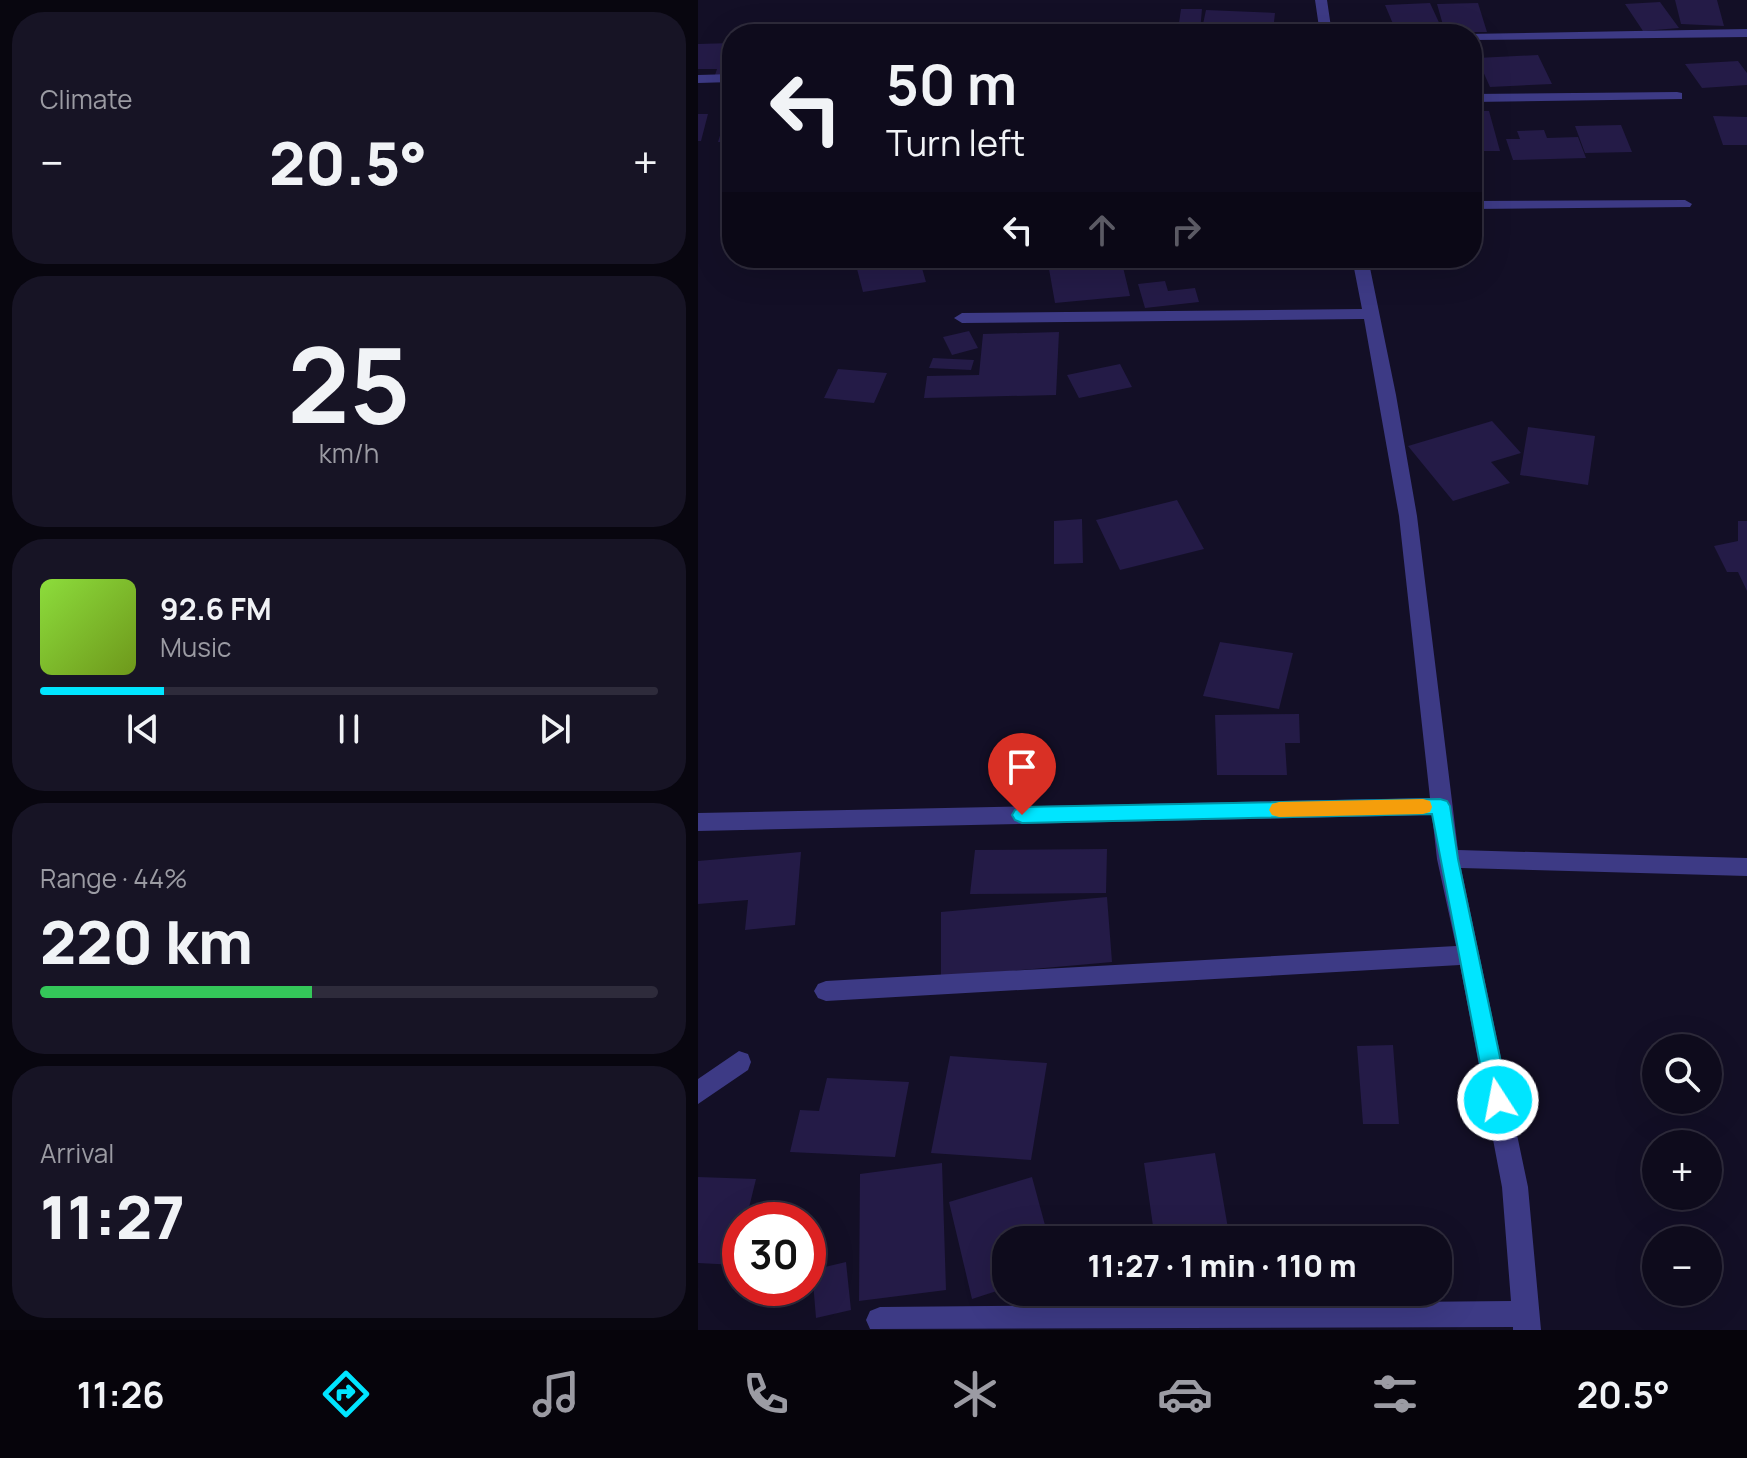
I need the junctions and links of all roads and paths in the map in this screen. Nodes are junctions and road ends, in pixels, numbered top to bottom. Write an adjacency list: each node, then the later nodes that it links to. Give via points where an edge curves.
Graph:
1 (1321, 0): 2 (street)
2 (1325, 24)
3 (1747, 33): 4 (street)
4 (1482, 36)
5 (722, 78): 6 (street)
6 (698, 79)
7 (1677, 96): 8 (street)
8 (1482, 98)
9 (1685, 204): 10 (street)
10 (1482, 205)
11 (1362, 268): 12 (street)
12 (1372, 314): 13 (street); 14 (street, via 1414,563)
13 (962, 318)
14 (1440, 806): 15 (street); 16 (street)
15 (698, 822)
16 (1448, 859): 17 (street); 18 (street)
17 (1747, 867)
18 (1470, 955): 19 (street); 23 (street, via 1515,1187)
19 (826, 991)
20 (739, 1062): 21 (street)
21 (698, 1093)
22 (880, 1320): 23 (street)
23 (1526, 1322)

